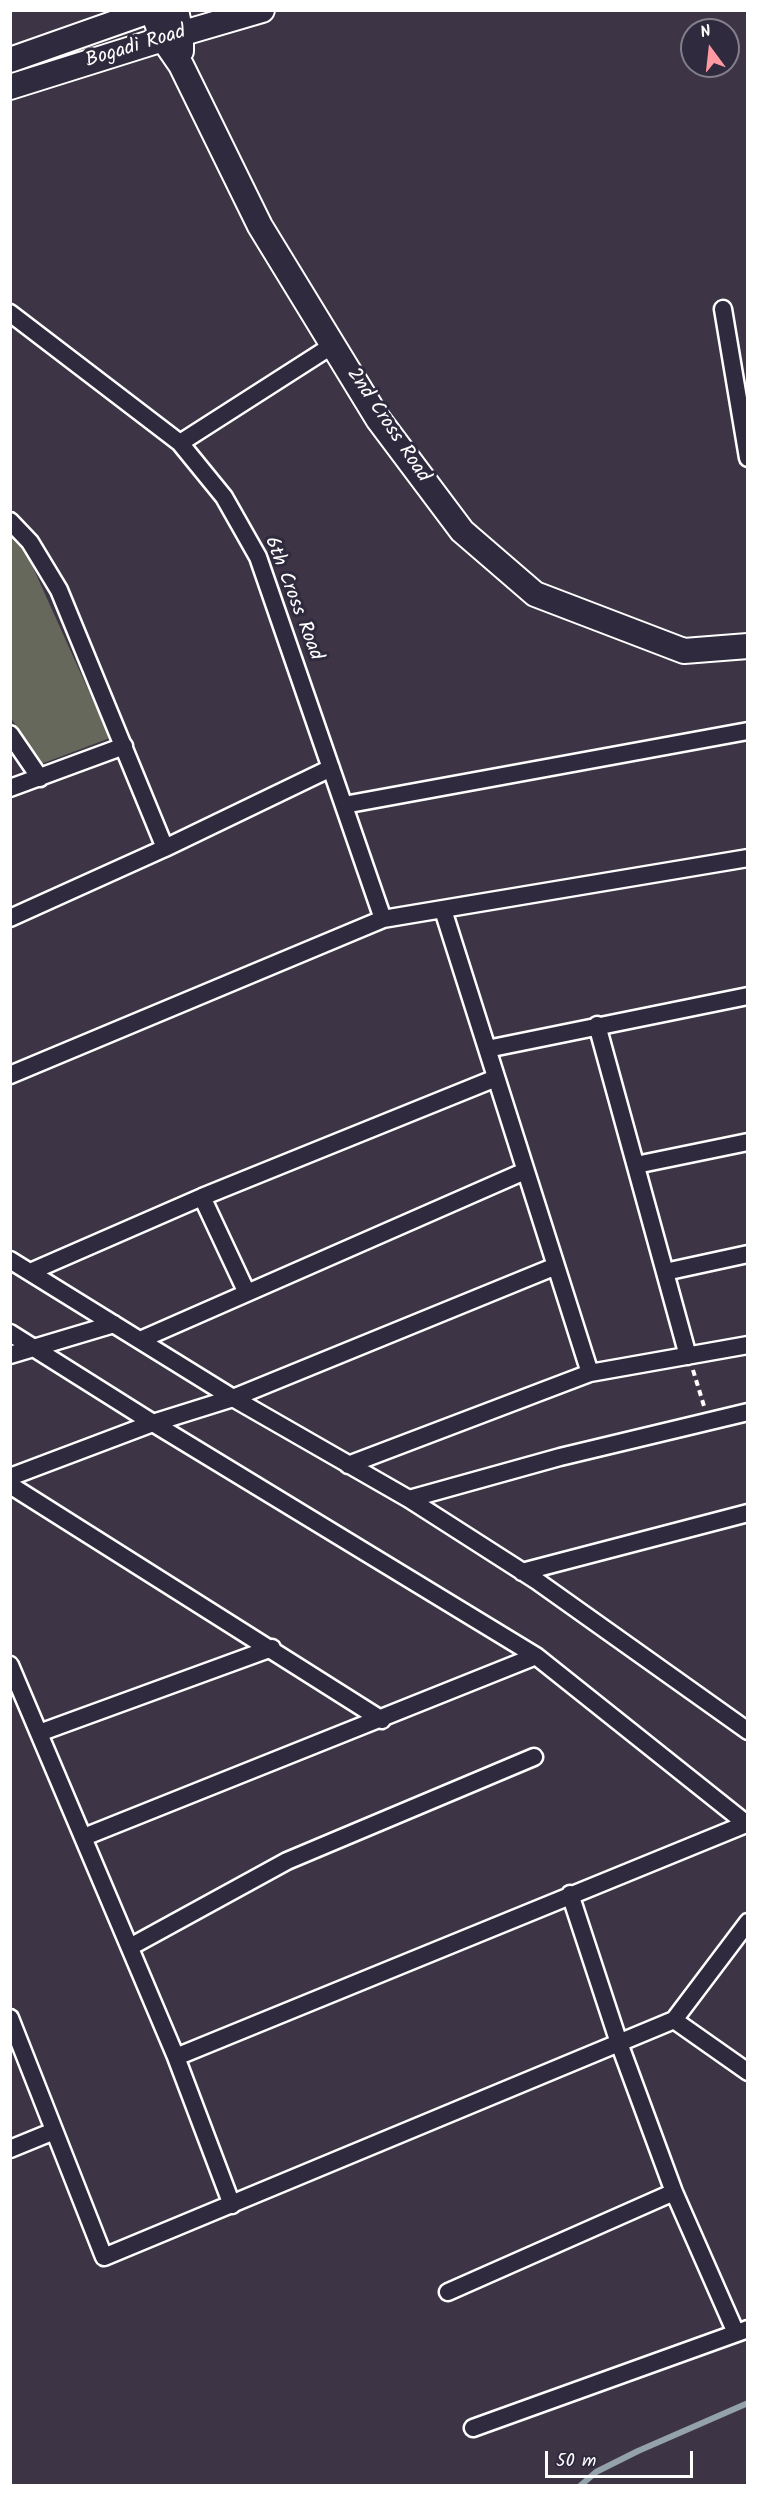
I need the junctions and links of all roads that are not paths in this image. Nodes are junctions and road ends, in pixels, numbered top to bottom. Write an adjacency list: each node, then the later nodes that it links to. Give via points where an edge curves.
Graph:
1 (152, 10): 4 (street); 5 (street, Bogadi Road)
2 (176, 10): 4 (street)
3 (262, 10): 4 (street, Bogadi Road)
4 (172, 37): 6 (street, Bogadi Road); 9 (street, 2nd Cross Road, via 181,65 260,226)
5 (10, 60)
6 (10, 87)
7 (723, 309): 10 (street)
8 (10, 313): 11 (street, 6th Cross Road)
9 (333, 345): 11 (street); 14 (street, 2nd Cross Road, via 378,419 462,531 535,594 684,651)
10 (744, 411): 12 (street)
11 (180, 443): 18 (street, 6th Cross Road, via 224,497 258,557)
12 (747, 458)
13 (10, 521): 17 (street, via 30,542 59,591)
14 (747, 646)
15 (747, 731): 21 (street)
16 (10, 734): 19 (street)
17 (124, 746): 19 (street); 22 (street)
18 (331, 768): 21 (street, 6th Cross Road); 22 (street)
19 (40, 778): 20 (street)
20 (10, 788)
21 (344, 805): 26 (street, 6th Cross Road)
22 (165, 848): 25 (street)
23 (747, 858): 24 (street)
24 (443, 910): 26 (street); 29 (street)
25 (10, 918)
26 (383, 919): 30 (street)
27 (747, 996): 28 (street)
28 (597, 1025): 29 (street); 33 (street)
29 (487, 1048): 31 (street)
30 (10, 1075)
31 (496, 1078): 34 (street); 35 (street)
32 (747, 1142): 33 (street)
33 (636, 1165): 40 (street)
34 (525, 1171): 38 (street); 41 (street)
35 (202, 1197): 39 (street); 41 (street)
36 (747, 1254): 40 (street)
37 (10, 1260): 39 (street)
38 (556, 1266): 49 (street); 50 (street)
39 (30, 1272): 42 (street)
40 (665, 1272): 48 (street)
41 (247, 1293): 44 (street)
42 (114, 1324): 44 (street); 46 (street)
43 (10, 1333): 46 (street)
44 (140, 1340): 50 (street)
45 (747, 1345): 48 (street)
46 (36, 1349): 47 (street); 52 (street)
47 (10, 1355)
48 (688, 1356): 49 (street)
49 (590, 1373): 53 (street)
50 (233, 1398): 52 (street); 53 (street)
51 (747, 1412): 56 (street, via 560,1457)
52 (153, 1423): 54 (street); 60 (street)
53 (348, 1465): 56 (street)
54 (10, 1477)
55 (10, 1485): 59 (street)
56 (409, 1500): 58 (street)
57 (747, 1513): 58 (street)
58 (522, 1572): 63 (street)
59 (272, 1648): 62 (street); 64 (street)
60 (536, 1656): 62 (street); 66 (street)
61 (10, 1665): 64 (street)
62 (382, 1720): 67 (street)
63 (747, 1731)
64 (39, 1733): 67 (street)
65 (534, 1757): 70 (street, via 287,1861)
66 (747, 1825): 68 (street)
67 (84, 1837): 70 (street)
68 (570, 1894): 73 (street); 74 (street)
69 (747, 1922): 72 (street)
70 (130, 1947): 74 (street)
71 (10, 2018): 76 (street)
72 (674, 2020): 73 (street); 75 (street)
73 (619, 2043): 78 (street); 79 (street)
74 (176, 2057): 79 (street)
75 (747, 2072)
76 (54, 2131): 77 (street); 79 (street, via 104,2257)
77 (10, 2149)
78 (674, 2192): 80 (street); 81 (street)
79 (232, 2205)
80 (448, 2292)
81 (742, 2331): 82 (street)
82 (473, 2428)

